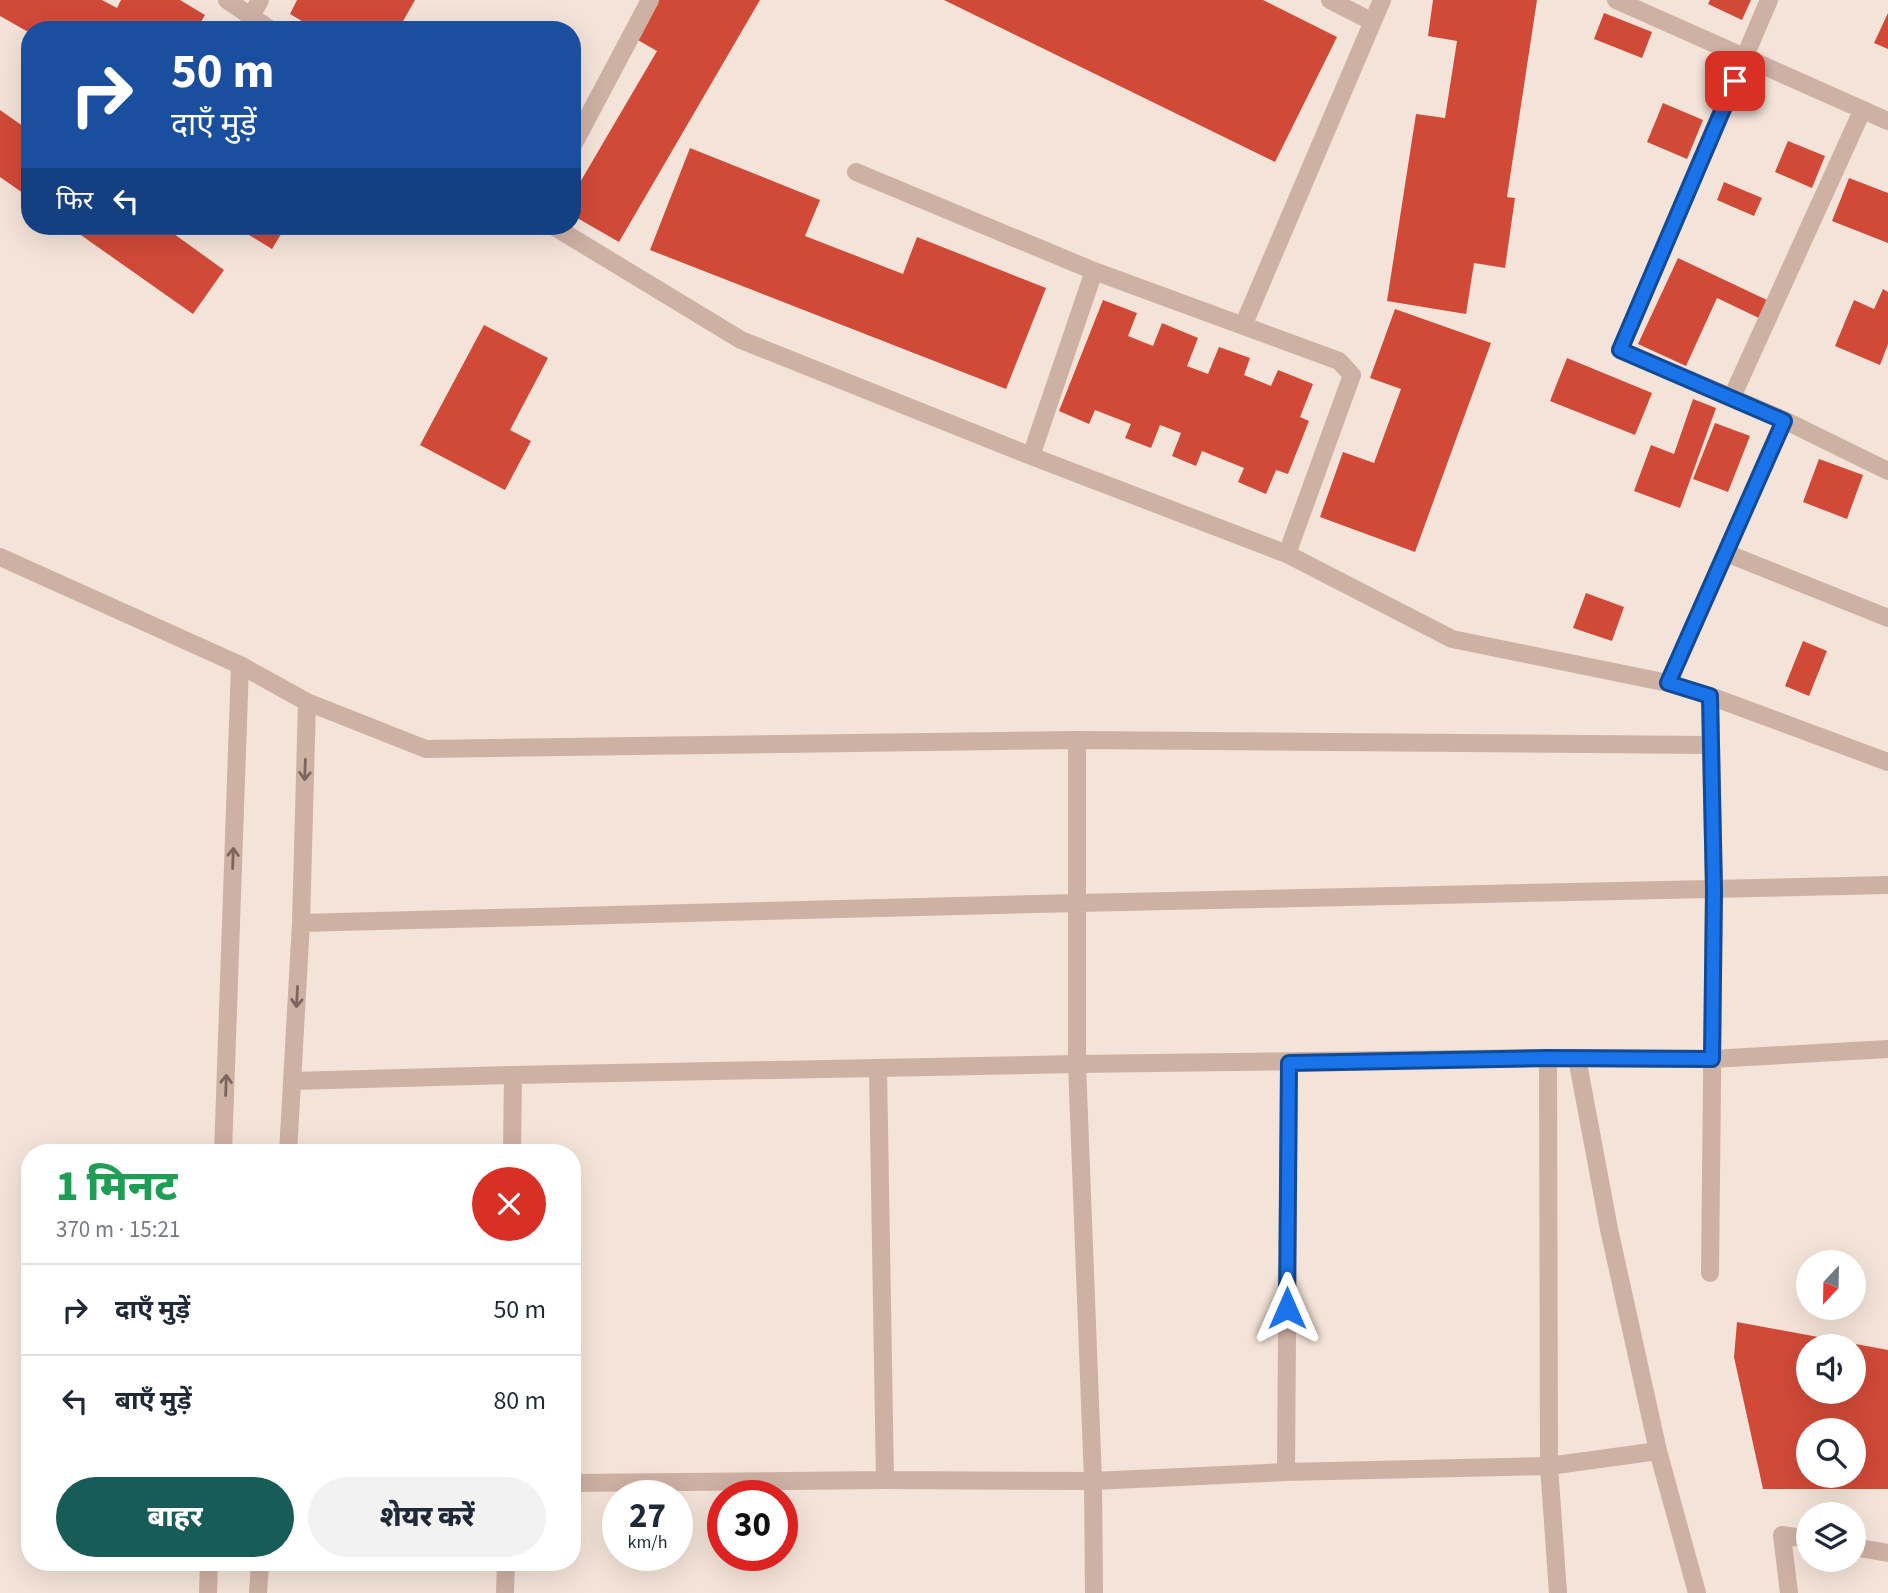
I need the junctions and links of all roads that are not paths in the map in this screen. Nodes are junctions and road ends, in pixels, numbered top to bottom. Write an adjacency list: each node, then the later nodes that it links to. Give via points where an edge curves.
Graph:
1 (227, 0): 7 (street)
2 (650, 0): 12 (street)
3 (1330, 0): 8 (street)
4 (1382, 0): 8 (street)
5 (1616, 0): 9 (street)
6 (1769, 0): 9 (street)
7 (256, 8)
8 (1371, 21): 16 (street)
9 (1745, 56): 10 (street); 17 (street, via 1620,350)
10 (1862, 111): 11 (street); 17 (street)
11 (1888, 121)
12 (581, 130)
13 (856, 172): 15 (street)
14 (568, 235): 19 (street, via 741,340)
15 (1094, 271): 16 (street); 19 (street)
16 (1243, 326): 22 (street, via 1339,361 1352,375)
17 (1732, 397): 18 (street)
18 (1784, 421): 20 (street); 21 (street)
19 (1031, 456): 22 (street)
20 (1888, 471)
21 (1726, 553): 24 (street); 26 (street)
22 (1287, 554): 26 (street, via 1452,639)
23 (0, 557): 25 (street)
24 (1888, 618)
25 (240, 665): 28 (street); 45 (street, one-way to 25)
26 (1668, 683): 27 (street)
27 (1710, 696): 30 (street); 31 (street)
28 (307, 702): 29 (street, via 426,749); 35 (street, one-way to 35)
29 (1077, 740): 30 (street); 34 (street)
30 (1709, 745): 33 (street)
31 (1888, 762)
32 (1888, 885): 33 (street)
33 (1714, 890): 34 (street); 39 (street)
34 (1077, 903): 35 (street); 41 (street)
35 (301, 923): 44 (street, one-way to 44)
36 (1888, 1049): 39 (street)
37 (1548, 1058): 38 (street); 40 (street); 50 (street)
38 (1577, 1058): 39 (street); 49 (street)
39 (1712, 1059): 48 (street)
40 (1289, 1063): 41 (street); 51 (street)
41 (1077, 1064): 42 (street); 53 (street)
42 (878, 1068): 43 (street); 52 (street)
43 (513, 1075): 44 (street); 47 (street)
44 (292, 1081): 46 (street)
45 (223, 1144)
46 (288, 1144)
47 (512, 1144)
48 (1710, 1273)
49 (1658, 1451): 50 (street); 66 (street)
50 (1549, 1465): 51 (street); 65 (street)
51 (1286, 1472): 53 (street)
52 (885, 1480): 53 (street); 54 (street)
53 (1093, 1481): 64 (street)
54 (581, 1483)
55 (1796, 1537): 67 (street, via 1782,1535)
56 (1866, 1549): 57 (street)
57 (1888, 1553)
58 (209, 1571): 61 (street)
59 (259, 1571): 62 (street)
60 (506, 1571): 63 (street)
61 (208, 1593)
62 (258, 1593)
63 (505, 1593)
64 (1094, 1593)
65 (1558, 1593)
66 (1697, 1593)
67 (1789, 1593)

